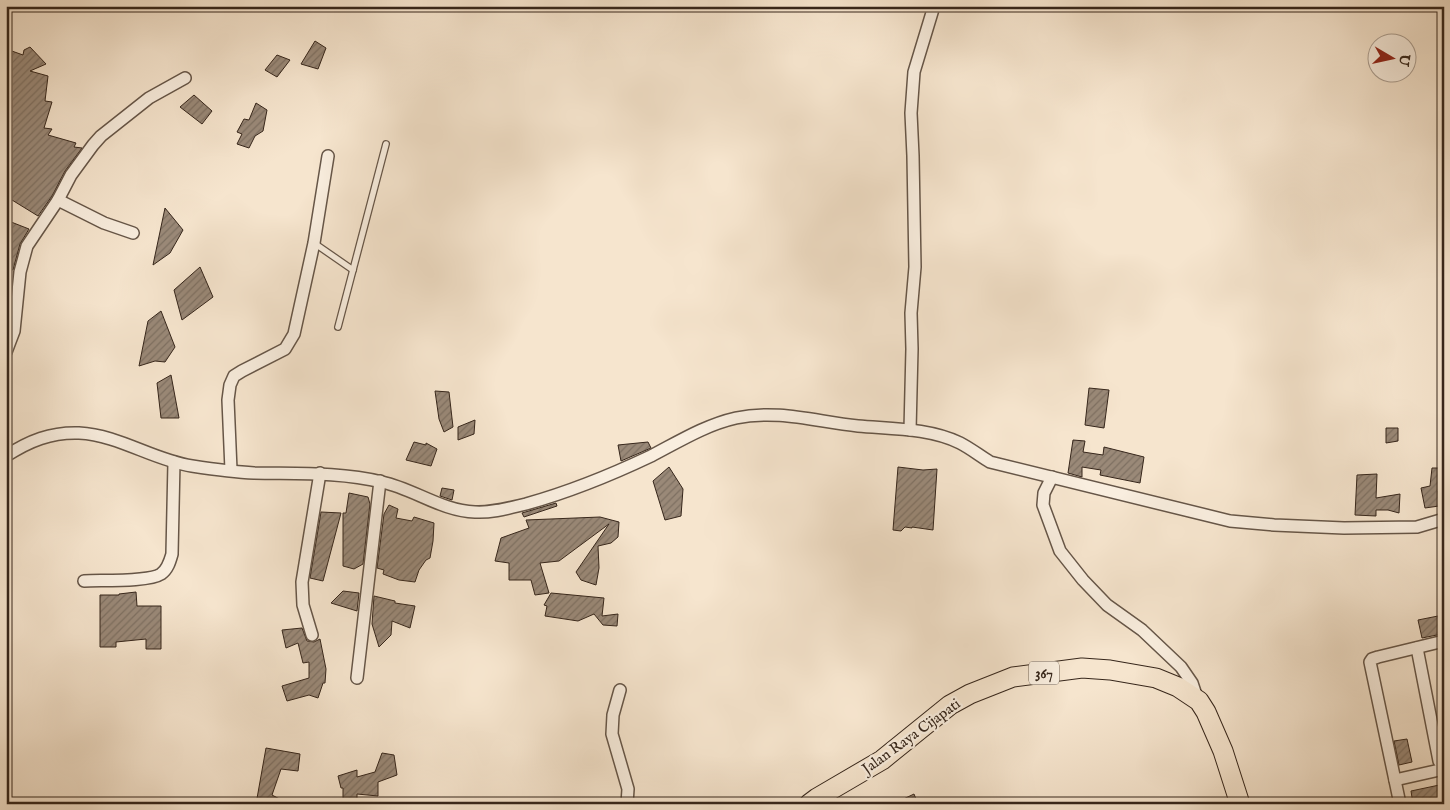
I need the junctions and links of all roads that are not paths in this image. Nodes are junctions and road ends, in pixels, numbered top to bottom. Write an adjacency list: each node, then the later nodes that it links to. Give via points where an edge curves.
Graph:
1 (934, 6): 12 (street, via 914,72 911,113 915,267 911,313)
2 (185, 78): 5 (street, via 149,98 102,136 80,163)
3 (386, 144): 8 (lane)
4 (328, 156): 7 (street)
5 (58, 200): 6 (street, via 104,223); 10 (street, via 27,246)
6 (134, 233)
7 (314, 243): 8 (lane); 15 (street, via 298,323 290,342 276,355 242,371 231,380 228,400)
8 (353, 270): 9 (lane)
9 (338, 327)
10 (10, 331): 11 (street)
11 (6, 352)
12 (910, 430): 17 (street, via 960,443 990,462); 18 (street, via 781,415 734,419 566,492 487,512 446,506)
13 (7, 451): 14 (street, via 51,434 81,433 106,437)
14 (174, 462): 15 (street); 20 (street, via 172,554 163,573 149,578)
15 (231, 470): 16 (street)
16 (320, 473): 18 (street); 21 (street, via 302,582 303,605)
17 (1052, 477): 19 (street, via 1230,521 1344,528 1417,527); 26 (street, via 1044,493 1043,505 1060,551 1107,605 1142,630 1181,667)
18 (380, 481): 24 (street)
19 (1444, 519)
20 (84, 581)
21 (312, 635)
22 (1444, 641): 23 (street)
23 (1417, 648): 27 (street, via 1439,761); 28 (street, via 1378,657 1370,662)
24 (357, 678)
25 (620, 690): 29 (street, via 612,734 628,789)
26 (1199, 701): 30 (main road, Jalan Raya Cijapati / 367, via 1156,678 1110,670 1082,668 1013,677 950,705 882,760); 31 (main road, Jalan Raya Cijapati / 367, via 1223,751)
27 (1444, 768): 28 (street)
28 (1395, 780): 32 (street)
29 (627, 804)
30 (809, 804)
31 (1240, 804)
32 (1400, 804)

